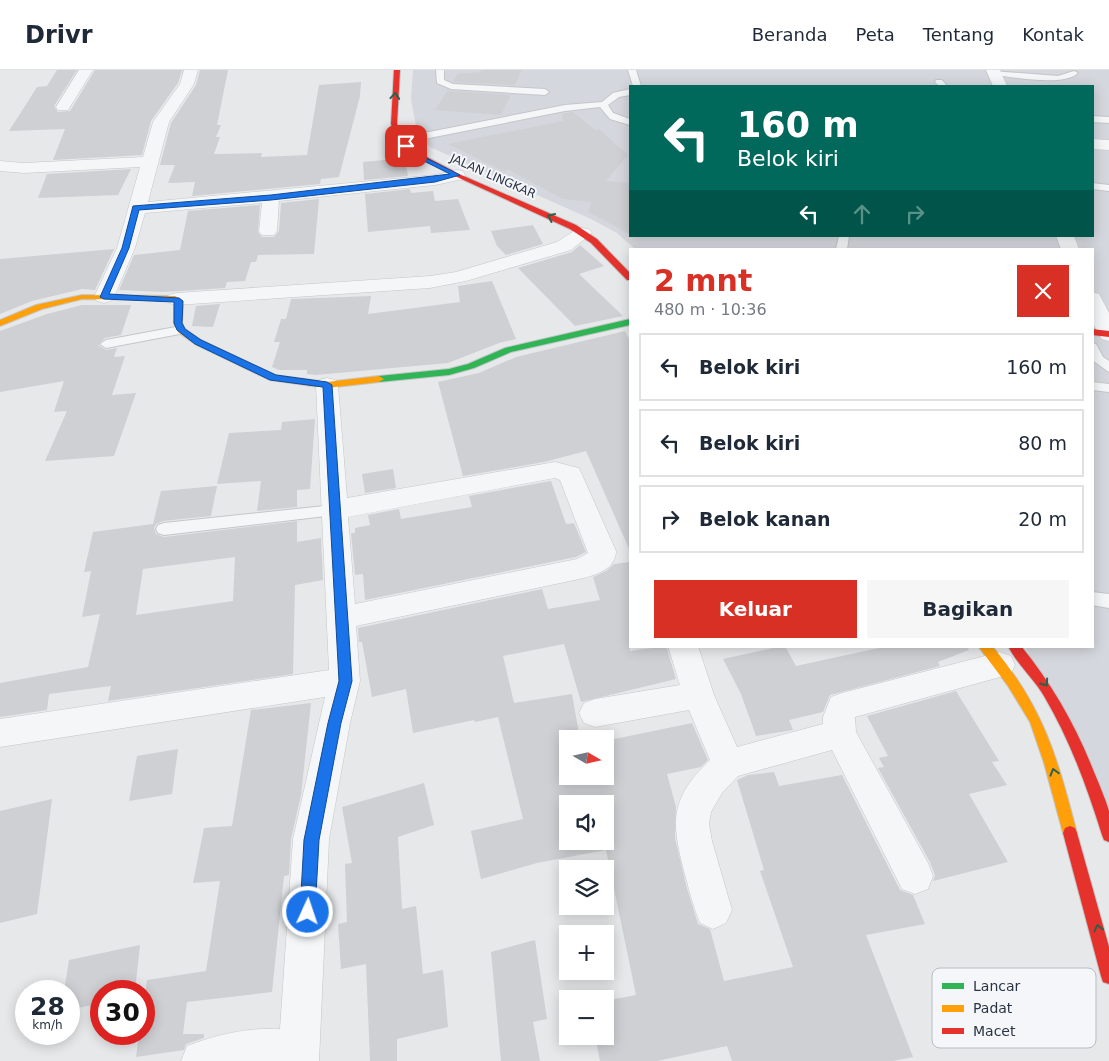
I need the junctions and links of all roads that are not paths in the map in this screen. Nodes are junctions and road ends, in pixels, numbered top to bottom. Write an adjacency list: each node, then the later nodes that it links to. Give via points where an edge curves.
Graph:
1 (86, 70): 13 (street)
2 (191, 70): 20 (street, via 187,84 161,122)
3 (397, 70): 22 (street, JALAN LINGKAR, one-way to 3, via 420,157 401,140 394,124)
4 (408, 70): 17 (street, via 407,124)
5 (440, 70): 10 (lane, via 440,82 451,86)
6 (632, 70): 9 (lane)
7 (1074, 73): 8 (lane, via 1058,78)
8 (995, 76)
9 (637, 85)
10 (545, 92)
11 (629, 92): 12 (lane, via 616,95)
12 (604, 104): 16 (lane, via 608,114); 17 (lane, via 565,108)
13 (64, 106)
14 (1094, 119): 15 (lane)
15 (1109, 120)
16 (629, 122)
17 (414, 138): 27 (street, via 424,148 443,158 549,203)
18 (1094, 144): 19 (street)
19 (1109, 145)
20 (150, 162): 21 (street, via 24,168); 26 (street)
21 (0, 166)
22 (457, 175): 25 (street); 27 (street, JALAN LINGKAR, one-way to 22)
23 (1094, 186): 24 (lane)
24 (1109, 188)
25 (271, 197): 26 (street); 28 (street)
26 (136, 208): 30 (street, via 126,248)
27 (588, 229): 29 (street, JALAN LINGKAR); 31 (street, via 564,246 460,277 430,282)
28 (268, 232)
29 (629, 277)
30 (104, 297): 31 (street); 34 (street, via 58,302)
31 (176, 299): 35 (street, via 179,301 178,323)
32 (1094, 302): 37 (street)
33 (629, 322): 43 (street, via 508,350 449,372)
34 (0, 323)
35 (181, 330): 38 (lane); 43 (street, via 220,354 274,378)
36 (1094, 332): 37 (street)
37 (1109, 334)
38 (106, 344)
39 (1094, 346): 40 (street)
40 (1109, 347)
41 (1094, 350): 42 (lane, via 1098,359)
42 (1109, 368)
43 (327, 385): 46 (street)
44 (1094, 386): 45 (lane)
45 (1109, 388)
46 (334, 510): 47 (lane); 50 (street); 50 (street, via 563,470 570,474 602,551 602,558 584,568)
47 (164, 529)
48 (1094, 598): 49 (lane)
49 (1109, 601)
50 (341, 618): 53 (street)
51 (684, 648): 54 (street)
52 (999, 652): 57 (street, via 842,707); 59 (street, one-way to 59, via 1043,680 1075,735); 62 (street, one-way to 52, via 1052,765 1036,721)
53 (345, 681): 56 (street); 63 (street, via 312,840)
54 (698, 696): 55 (street); 58 (street)
55 (595, 713)
56 (0, 733)
57 (840, 734): 58 (street); 60 (street)
58 (728, 764): 61 (street, via 710,782 694,808 692,824)
59 (1109, 835)
60 (914, 876)
61 (713, 910)
62 (1109, 976)
63 (298, 1057): 64 (street, via 283,1048)
64 (202, 1061)

